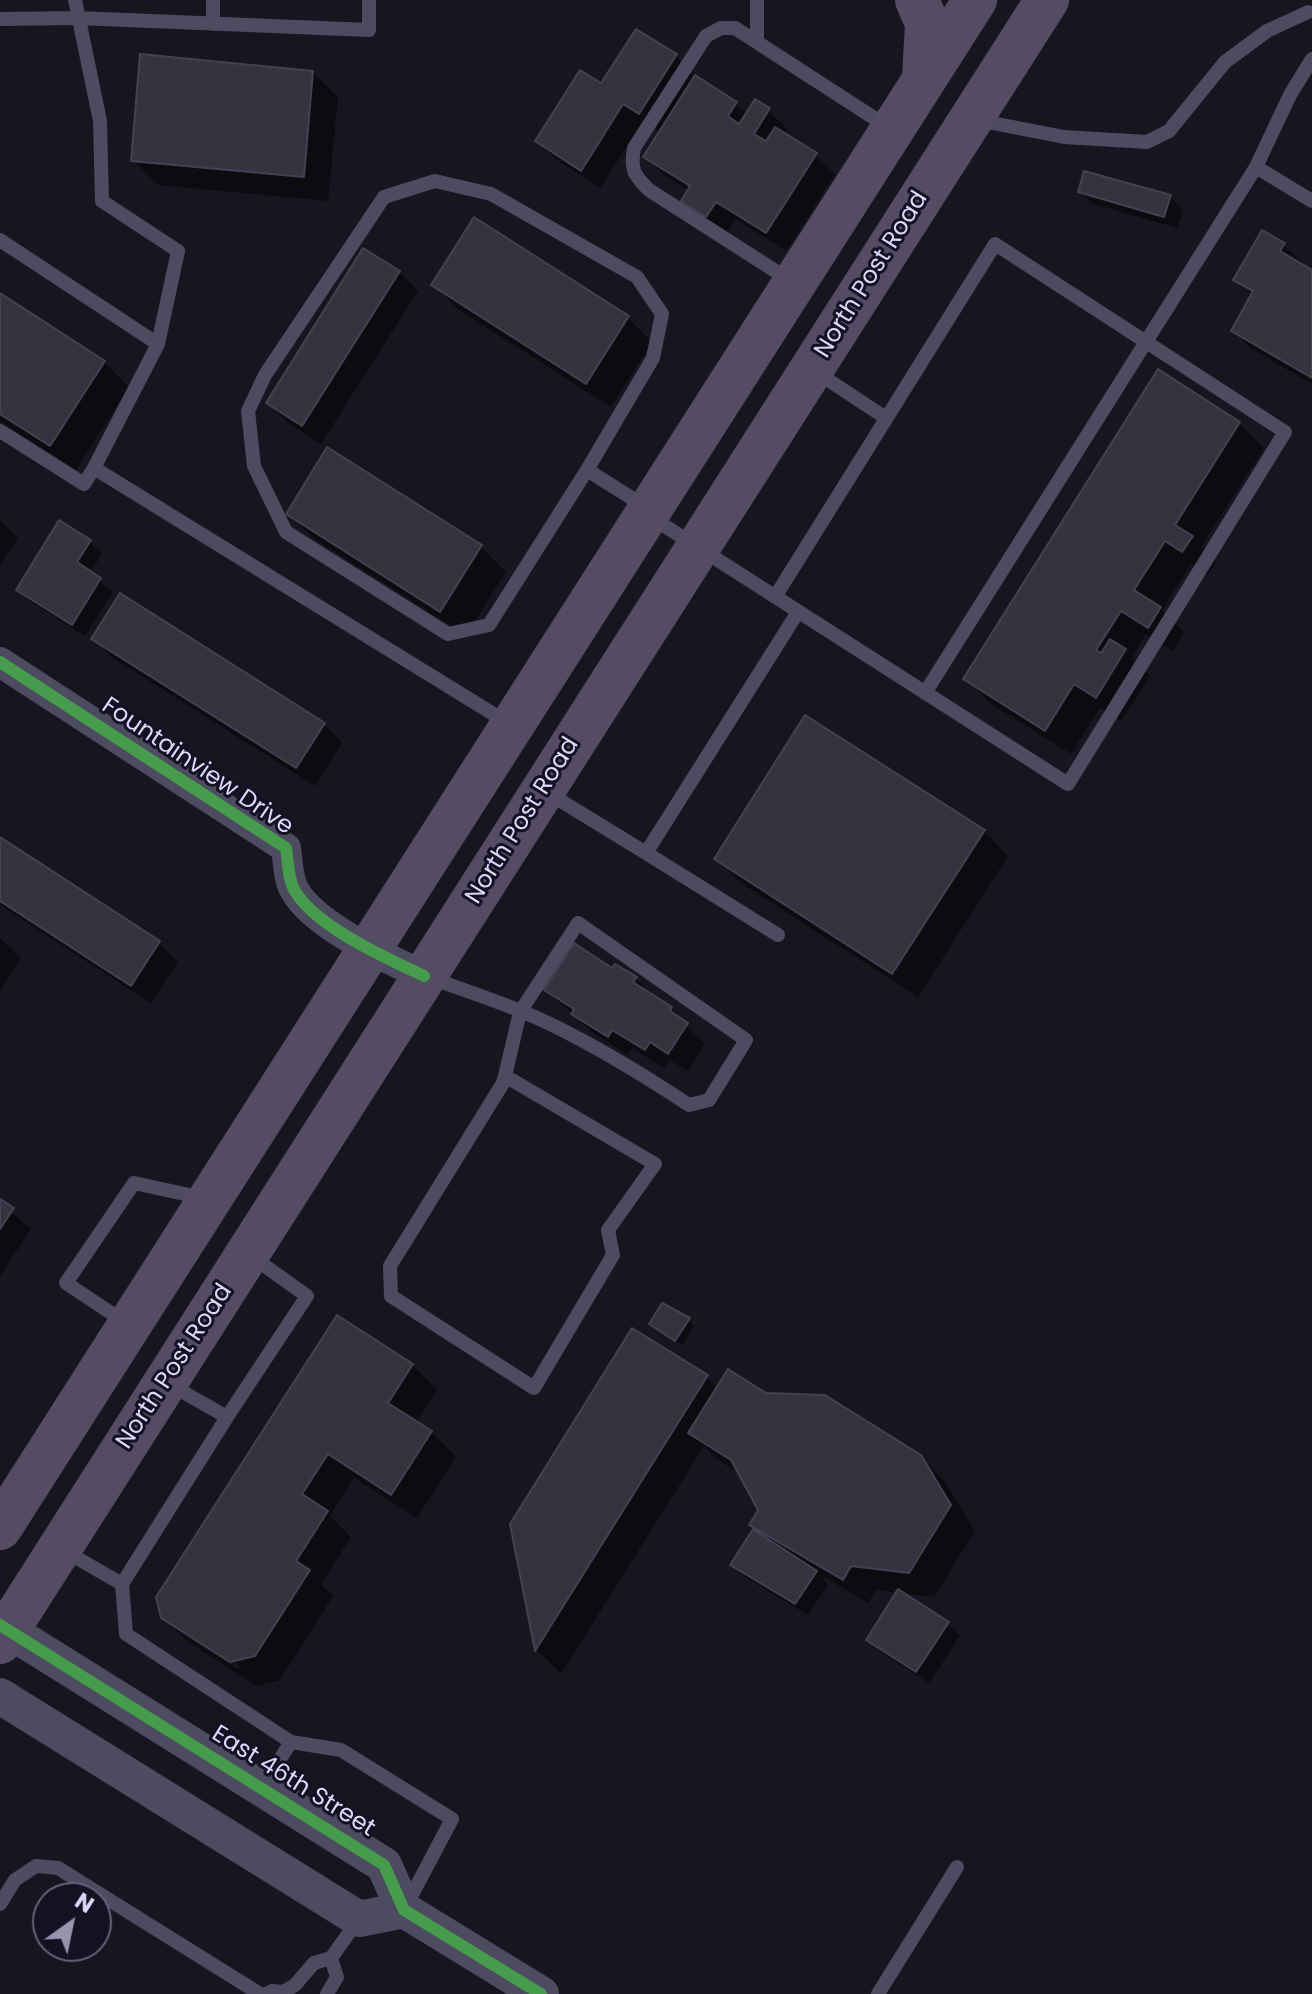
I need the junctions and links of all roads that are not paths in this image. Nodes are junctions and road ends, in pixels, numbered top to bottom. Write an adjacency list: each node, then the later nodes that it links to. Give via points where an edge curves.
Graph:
1 (75, 0): 9 (lane)
2 (213, 0): 11 (lane)
3 (369, 0): 11 (lane, via 369,30)
4 (757, 0): 12 (lane)
5 (917, 0): 14 (main road, via 927,23)
6 (975, 0): 14 (main road)
7 (1047, 0): 15 (main road, North Post Road)
8 (1310, 11): 15 (lane, via 1267,31 1225,62 1169,131 1147,142 1064,137)
9 (78, 18): 10 (lane); 11 (lane); 22 (lane, via 100,121 102,201 178,251)
10 (0, 19)
11 (213, 24)
12 (757, 42): 16 (lane); 20 (lane, via 735,28 706,36 634,148 634,175 649,190)
13 (1312, 59): 17 (lane)
14 (924, 78): 16 (main road)
15 (971, 119): 23 (main road, North Post Road)
16 (891, 129): 20 (main road)
17 (1256, 167): 18 (lane); 21 (lane)
18 (1312, 201)
19 (0, 240): 22 (lane)
20 (794, 283): 28 (main road)
21 (1146, 342): 24 (lane, via 995,244); 33 (lane); 33 (lane, via 1285,432 1068,784)
22 (158, 344): 26 (lane)
23 (812, 370): 24 (lane); 29 (main road, North Post Road)
24 (886, 418): 30 (lane)
25 (0, 431): 26 (lane, via 84,484)
26 (94, 468): 34 (lane)
27 (587, 470): 27 (lane, via 653,358 662,314 637,277 491,194 435,181 384,197 265,375 248,411 254,466 286,532 448,634 489,625); 28 (lane, via 630,497)
28 (646, 514): 29 (lane); 34 (main road)
29 (698, 548): 30 (lane); 35 (main road, North Post Road)
30 (775, 597): 31 (lane)
31 (798, 612): 33 (lane); 36 (lane)
32 (0, 662): 38 (street, Fountainview Drive, via 286,848 294,890 316,915)
33 (925, 693)
34 (512, 726): 38 (main road)
35 (543, 789): 36 (lane); 39 (main road, North Post Road)
36 (646, 853): 37 (lane)
37 (778, 935)
38 (369, 950): 39 (street, Fountainview Drive); 42 (main road)
39 (424, 976): 40 (lane); 43 (main road, North Post Road)
40 (520, 1012): 40 (lane, via 549,1023 689,1105 709,1100 746,1040 578,923); 41 (lane)
41 (505, 1076): 41 (lane, via 390,1266 391,1296 534,1388 613,1255 608,1230 655,1164)
42 (211, 1199): 44 (main road); 44 (lane, via 134,1183 66,1283)
43 (248, 1254): 45 (main road, North Post Road); 46 (lane, via 307,1296)
44 (130, 1325): 47 (main road)
45 (167, 1383): 46 (lane); 48 (main road, North Post Road)
46 (227, 1417): 49 (lane)
47 (0, 1528)
48 (60, 1548): 49 (lane); 50 (main road, North Post Road)
49 (122, 1584): 52 (lane, via 126,1634)
50 (3, 1633): 53 (street, East 46th Street)
51 (0, 1696): 57 (street)
52 (291, 1742): 53 (lane); 56 (lane, via 341,1750 452,1819)
53 (261, 1789): 56 (street, East 46th Street, via 384,1865)
54 (957, 1867): 62 (lane)
55 (0, 1904): 59 (lane, via 15,1880 36,1866 58,1868)
56 (404, 1910): 57 (street); 61 (street)
57 (359, 1919): 58 (lane)
58 (331, 1958): 59 (lane, via 314,1963 283,1992); 60 (lane, via 337,1977)
59 (263, 1994)
60 (327, 1994)
61 (541, 1994)
62 (878, 1994)

